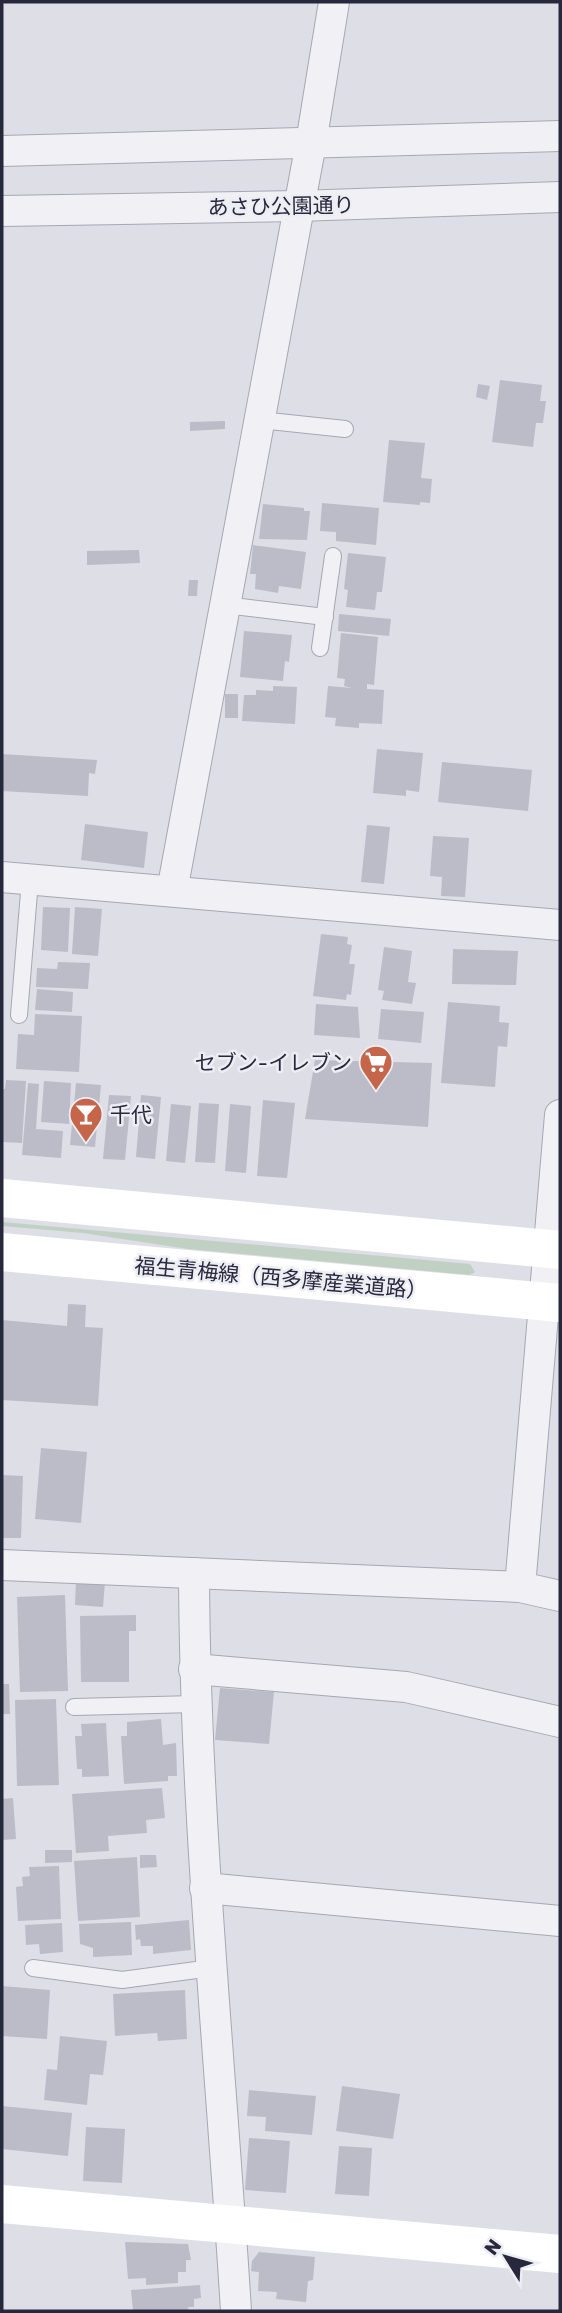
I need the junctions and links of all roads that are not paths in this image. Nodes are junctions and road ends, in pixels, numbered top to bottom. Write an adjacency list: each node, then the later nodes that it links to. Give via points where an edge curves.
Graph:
1 (334, 2): 3 (street)
2 (560, 136): 3 (street)
3 (311, 143): 4 (street); 6 (street)
4 (2, 151)
5 (560, 197): 6 (street, あさひ公園通り)
6 (298, 206): 7 (street, あさひ公園通り); 8 (street)
7 (2, 211)
8 (260, 420): 9 (lane); 11 (street)
9 (345, 429)
10 (333, 556): 12 (lane)
11 (225, 605): 12 (lane); 15 (street)
12 (325, 617): 13 (lane)
13 (320, 648)
14 (16, 878): 15 (street); 17 (lane)
15 (172, 891): 16 (street)
16 (560, 925)
17 (19, 1015)
18 (560, 1115): 20 (street)
19 (2, 1198): 20 (main road)
20 (554, 1249): 22 (street)
21 (2, 1252): 22 (main road, 福生青梅線（西多摩産業道路）)
22 (552, 1303): 25 (street)
23 (2, 1565): 24 (street)
24 (194, 1573): 25 (street); 27 (street)
25 (520, 1587): 26 (street)
26 (560, 1596)
27 (194, 1669): 28 (street); 30 (street, via 406,1687)
28 (196, 1704): 29 (lane); 31 (street)
29 (74, 1707)
30 (560, 1722)
31 (205, 1888): 32 (street); 34 (street)
32 (560, 1921)
33 (33, 1968): 34 (lane, via 122,1980)
34 (211, 1968): 36 (street)
35 (2, 2204): 36 (main road)
36 (231, 2225): 37 (main road); 38 (street)
37 (560, 2254)
38 (236, 2311)

